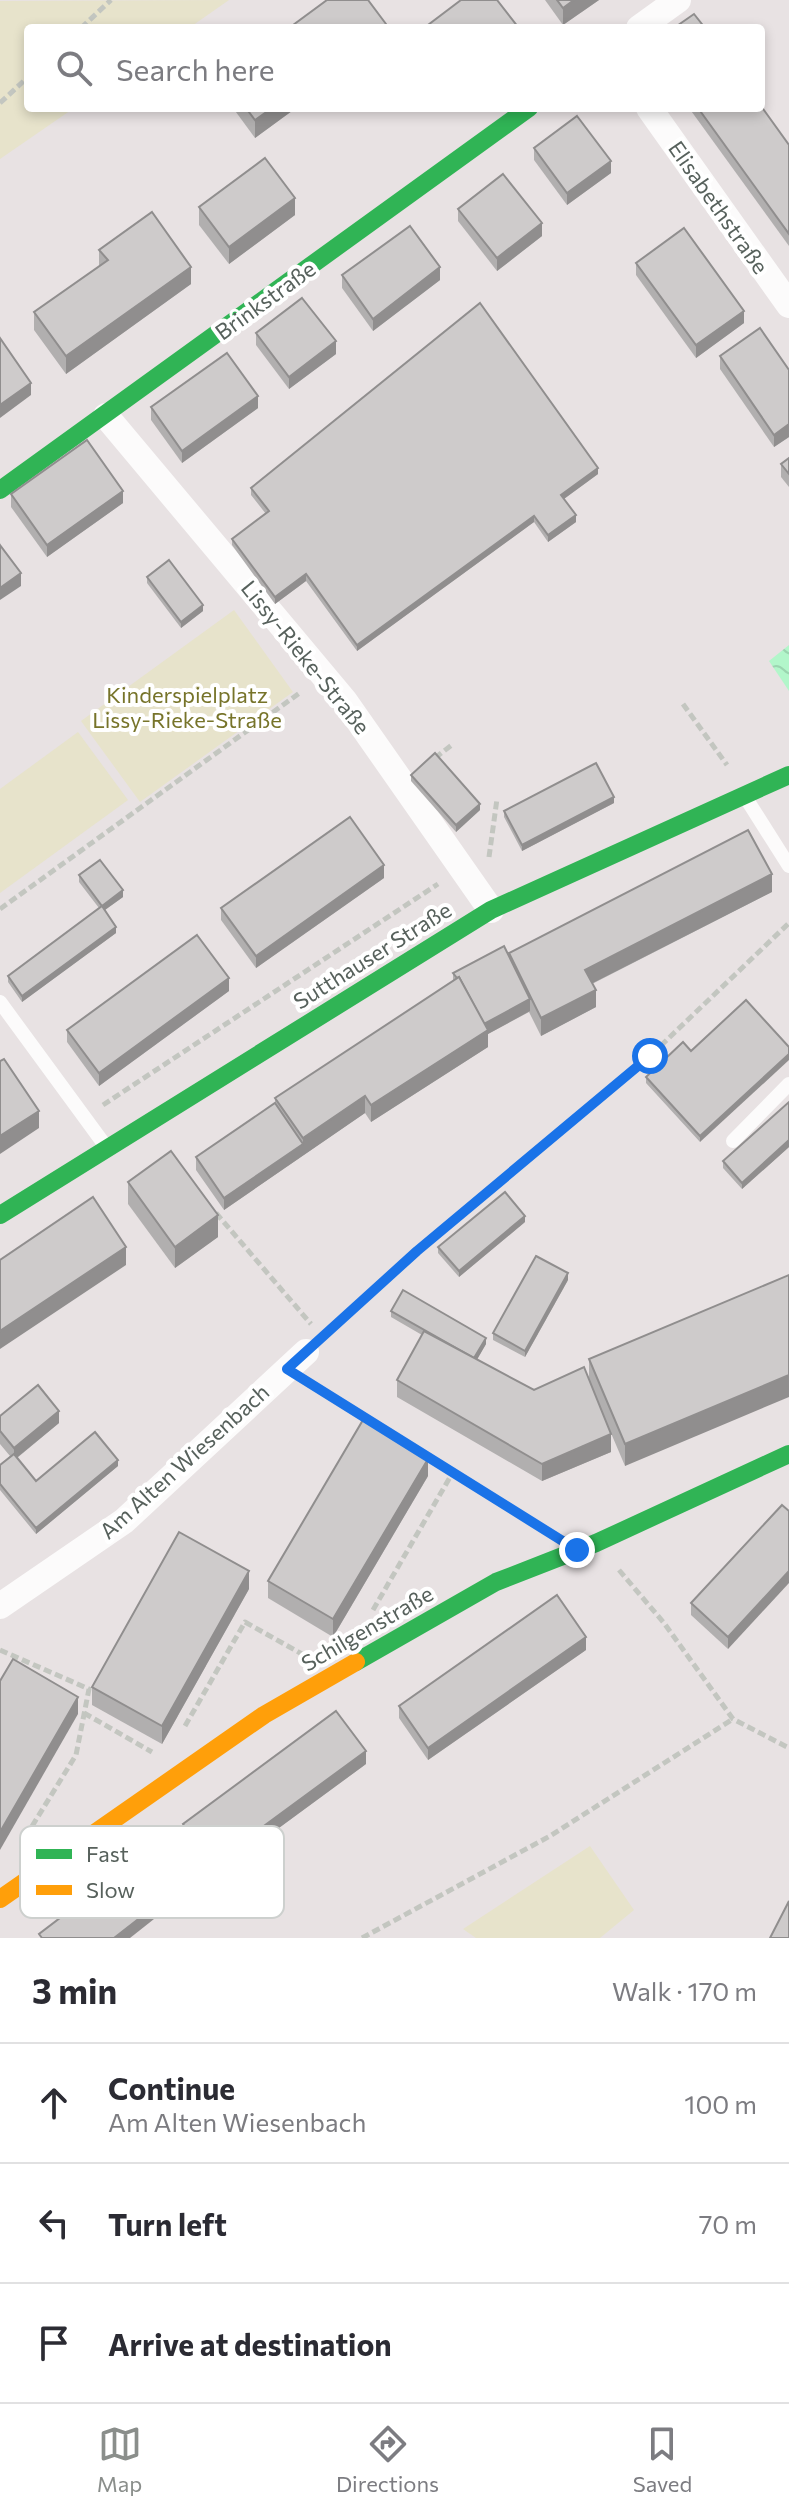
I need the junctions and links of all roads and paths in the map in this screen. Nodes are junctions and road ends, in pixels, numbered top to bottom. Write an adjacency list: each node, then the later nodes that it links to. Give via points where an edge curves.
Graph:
1 (111, 0): 3 (path)
2 (678, 0): 4 (street)
3 (85, 24)
4 (645, 24)
5 (24, 81): 6 (path)
6 (0, 103)
7 (524, 112): 10 (street, Brinkstraße)
8 (652, 112): 9 (street, Elisabethstraße)
9 (789, 305)
10 (106, 416): 11 (street, Brinkstraße); 12 (street, Lissy-Rieke-Straße)
11 (0, 490)
12 (324, 676): 20 (path); 21 (street, Lissy-Rieke-Straße)
13 (683, 704): 14 (path)
14 (729, 768)
15 (789, 775): 16 (street, Sutthauser Straße)
16 (744, 795): 19 (lane); 21 (street, Sutthauser Straße)
17 (497, 799): 18 (path)
18 (490, 839)
19 (789, 866)
20 (0, 909)
21 (491, 910): 26 (street, Sutthauser Straße)
22 (789, 923): 30 (path, via 650,1056 417,1251)
23 (0, 1002): 26 (lane)
24 (789, 1084): 25 (lane)
25 (733, 1141)
26 (107, 1148): 28 (street, Sutthauser Straße)
27 (214, 1211): 29 (path)
28 (0, 1215)
29 (302, 1313)
30 (297, 1360): 32 (path); 35 (street, Am Alten Wiesenbach, via 124,1521)
31 (789, 1454): 33 (street, Schilgenstraße)
32 (453, 1472): 34 (path); 36 (path)
33 (596, 1543): 34 (street, Schilgenstraße); 40 (path, via 664,1623)
34 (577, 1550): 38 (street, Schilgenstraße, via 496,1582)
35 (0, 1606)
36 (368, 1620)
37 (0, 1650): 39 (path, via 89,1689)
38 (337, 1674): 41 (path, via 245,1622); 45 (street, Schilgenstraße, via 264,1715)
39 (84, 1713): 43 (path); 44 (path, via 76,1755)
40 (733, 1719): 42 (path); 48 (path, via 550,1836)
41 (182, 1732)
42 (789, 1748)
43 (166, 1760)
44 (32, 1826)
45 (105, 1826)
46 (20, 1885): 47 (street, Schilgenstraße)
47 (0, 1899)
48 (362, 1938)

